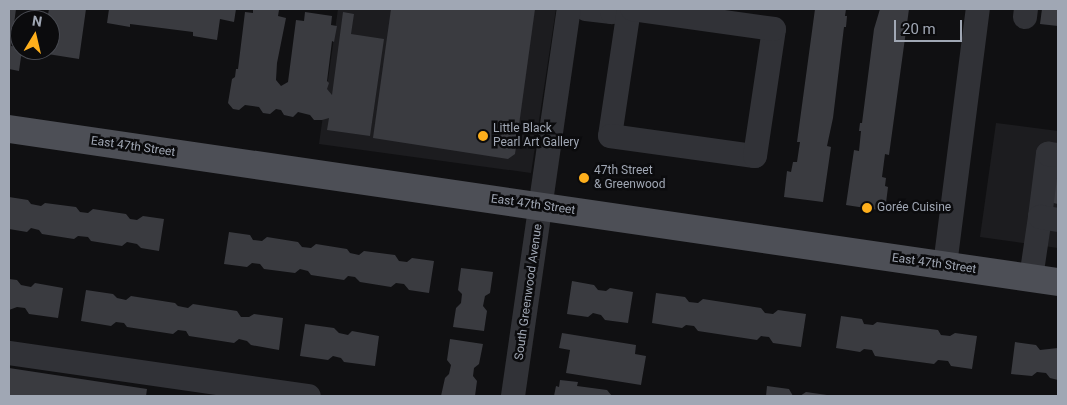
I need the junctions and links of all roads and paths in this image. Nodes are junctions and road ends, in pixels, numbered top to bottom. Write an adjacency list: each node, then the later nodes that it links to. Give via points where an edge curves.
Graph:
1 (569, 9): 9 (street, South Greenwood Avenue)
2 (586, 9): 3 (street, via 612,12)
3 (617, 9)
4 (628, 9): 5 (street, via 610,136 755,156 774,28)
5 (632, 9)
6 (978, 9): 11 (street)
7 (9, 129): 9 (main road, East 47th Street)
8 (1058, 155): 10 (street, via 1048,154)
9 (542, 206): 11 (main road, East 47th Street); 16 (street, South Greenwood Avenue)
10 (1049, 218): 12 (street)
11 (945, 265): 12 (main road, East 47th Street)
12 (1031, 278): 13 (main road, East 47th Street)
13 (1058, 282)
14 (9, 353): 15 (street)
15 (308, 396)
16 (513, 396)

